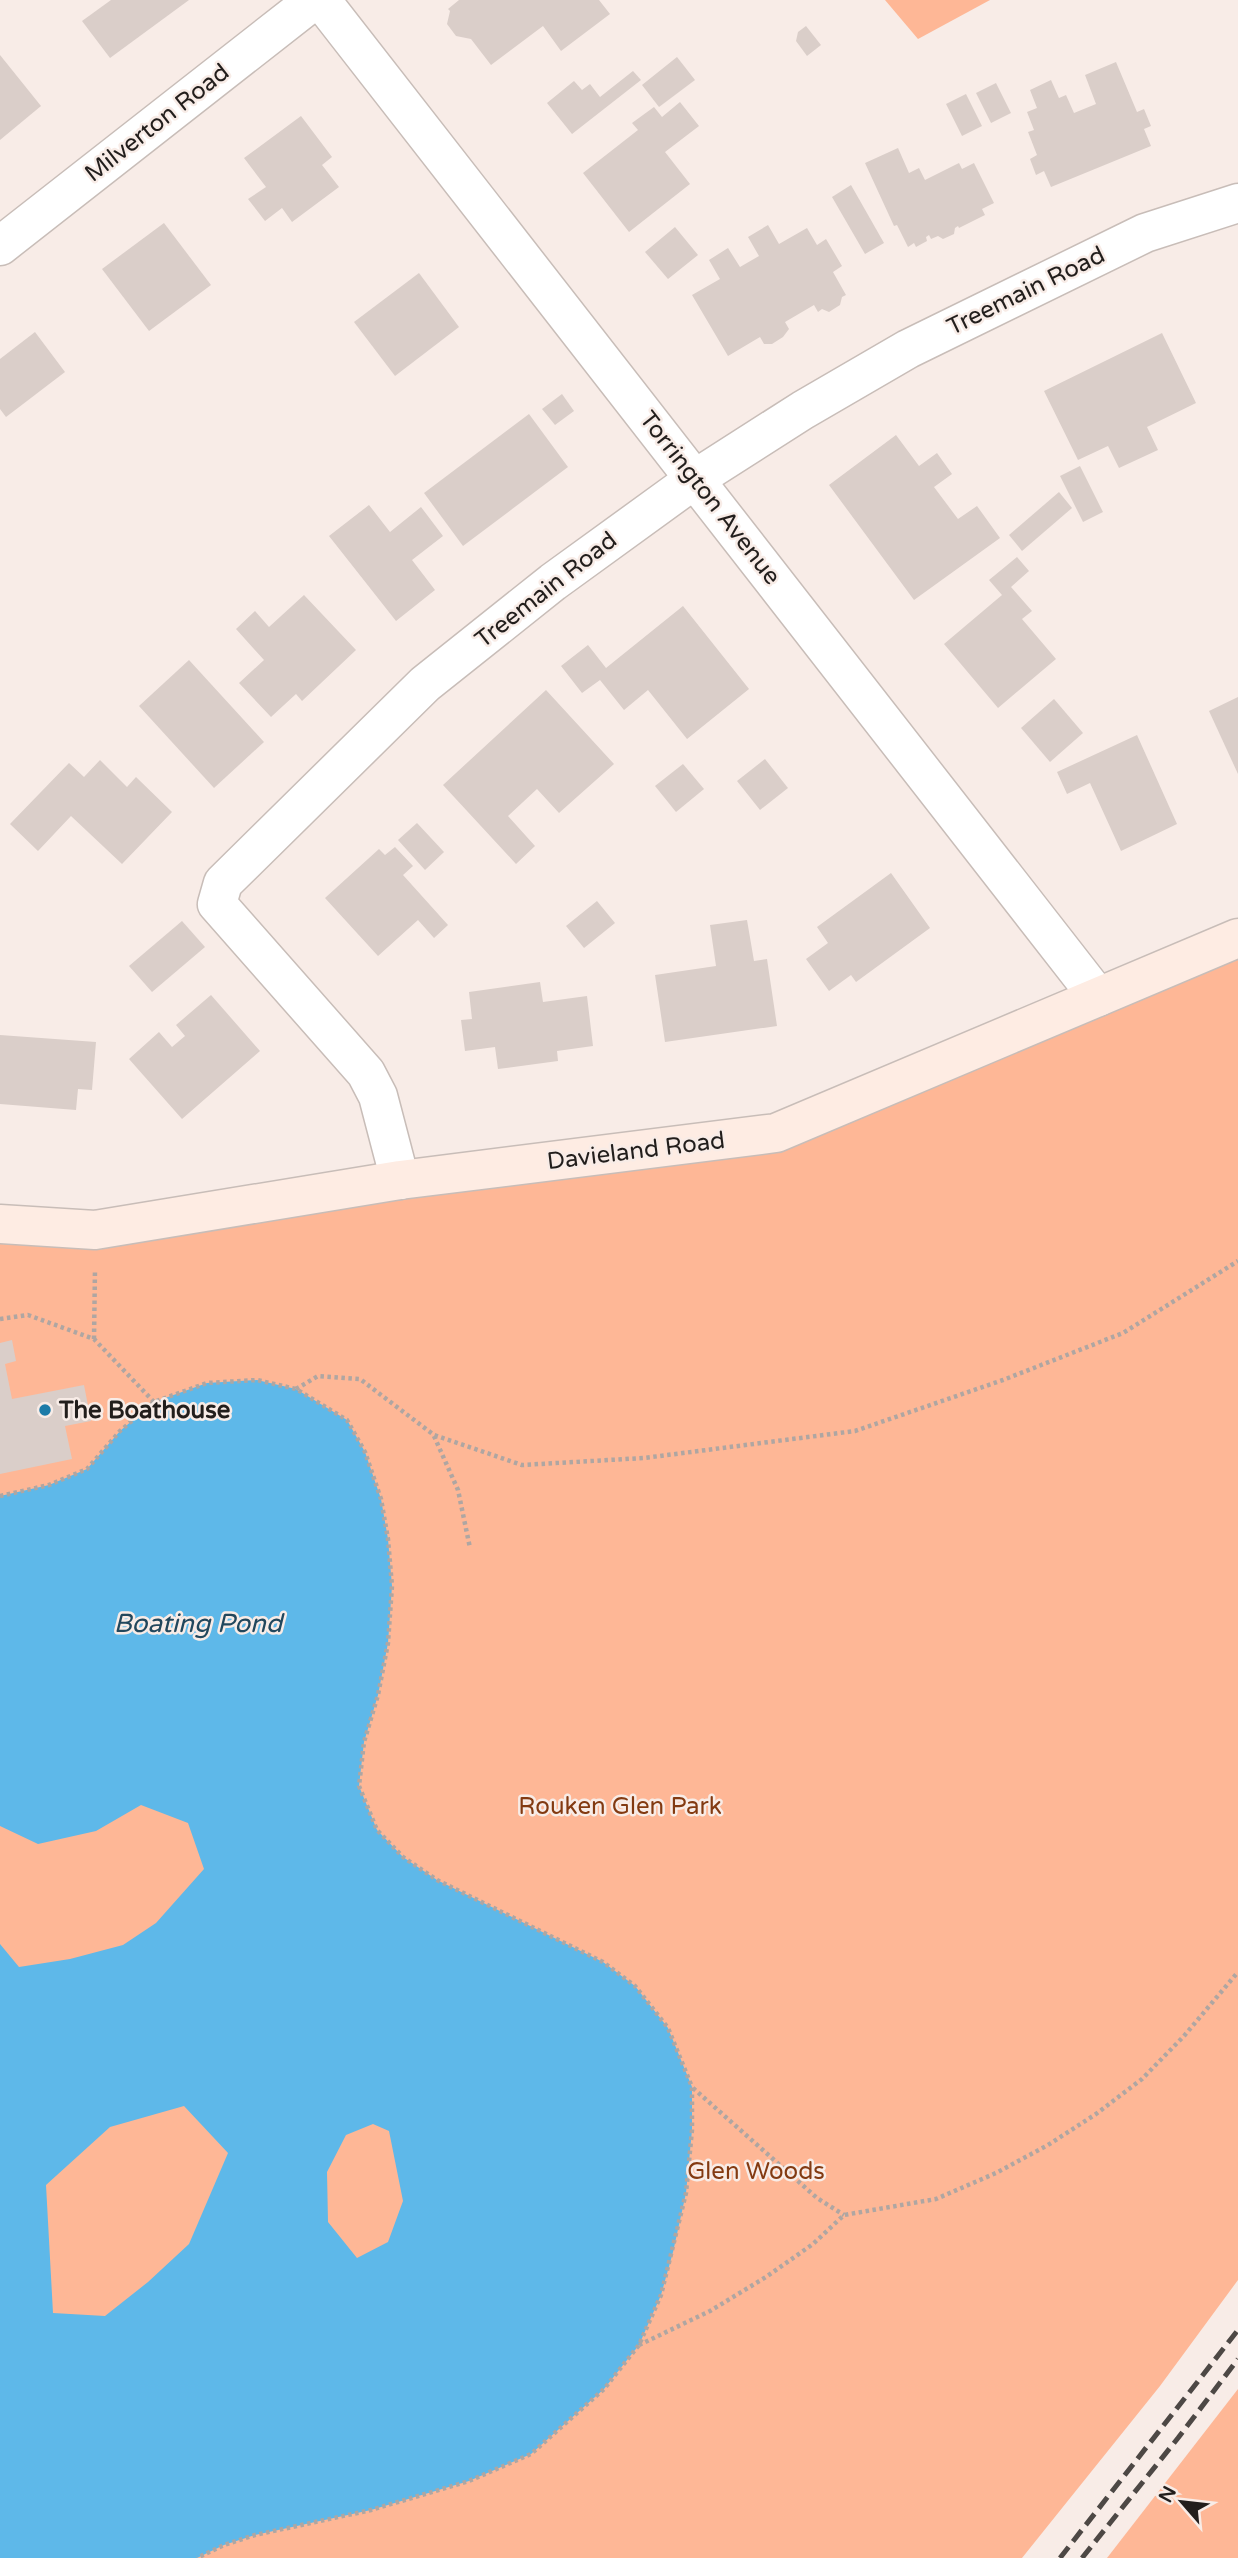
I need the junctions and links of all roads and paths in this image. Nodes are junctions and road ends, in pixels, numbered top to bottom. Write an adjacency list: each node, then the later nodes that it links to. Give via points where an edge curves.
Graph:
1 (314, 0): 4 (street, Milverton Road)
2 (321, 0): 5 (street, Torrington Avenue)
3 (1238, 203): 5 (street, Treemain Road, via 1145,233 908,349)
4 (0, 246)
5 (695, 479): 7 (street, Torrington Avenue); 8 (street, Treemain Road, via 553,582 425,684 223,883 217,905 366,1073 378,1097)
6 (1238, 938): 7 (street, Davieland Road)
7 (1098, 997): 8 (street, Davieland Road, via 776,1133)
8 (400, 1180): 10 (street, Davieland Road)
9 (0, 1224): 10 (street, Davieland Road)
10 (95, 1230): 13 (path)
11 (1238, 1261): 16 (path, via 1123,1334 855,1431 644,1458 523,1465)
12 (0, 1319): 13 (path, via 28,1315)
13 (94, 1339): 15 (path)
14 (296, 1389): 15 (path, via 257,1380 207,1382); 16 (path, via 318,1376 360,1379); 20 (path, via 347,1420 365,1452 381,1499 392,1586 388,1643 364,1742 359,1786 377,1830 403,1857 438,1880 603,1962 635,1986 668,2028)
15 (154, 1402): 17 (path, via 120,1431 87,1469 49,1485)
16 (434, 1435): 18 (path, via 458,1490)
17 (0, 1496)
18 (470, 1548)
19 (1238, 1972): 21 (path, via 1142,2079 1048,2145 936,2199)
20 (691, 2087): 21 (path, via 817,2198); 22 (path, via 686,2193 661,2295)
21 (844, 2215): 22 (path, via 766,2277 710,2311)
22 (639, 2345): 23 (path, via 604,2389 531,2454 469,2481 371,2510 256,2535)
23 (197, 2558)

